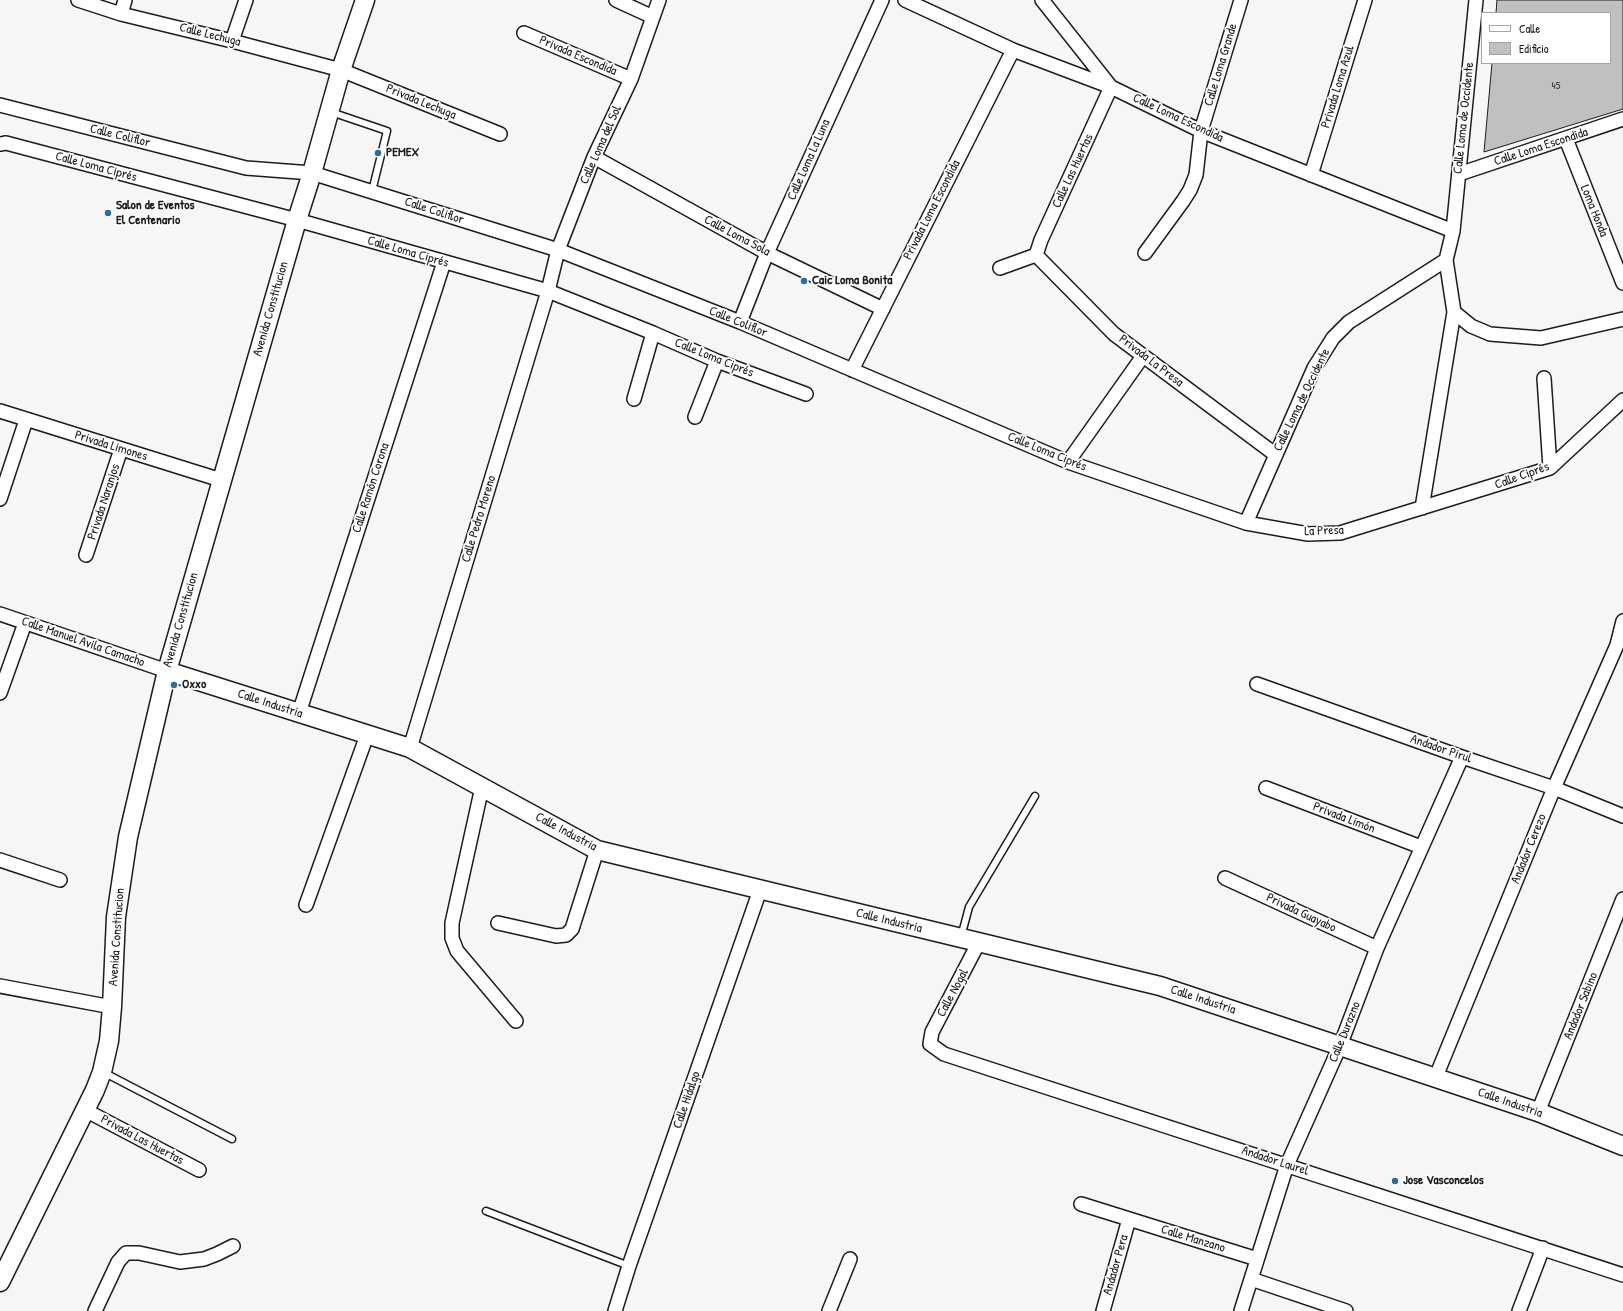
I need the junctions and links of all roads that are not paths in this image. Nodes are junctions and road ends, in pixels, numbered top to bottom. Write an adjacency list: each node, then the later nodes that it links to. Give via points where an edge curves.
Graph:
1 (78, 0): 13 (street, Calle Lechuga)
2 (125, 0): 13 (street)
3 (246, 0): 16 (street)
4 (365, 0): 18 (street, Avenida Constitucion)
5 (616, 0): 14 (street)
6 (659, 0): 14 (street, Calle Loma del Sol)
7 (882, 0): 36 (street, Calle Loma La Luna)
8 (905, 0): 17 (street, Calle Loma Escondida)
9 (1042, 0): 20 (street)
10 (1241, 0): 24 (street, Calle Loma Grande)
11 (1365, 0): 31 (street, Privada Loma Azul)
12 (1476, 0): 30 (street, Calle Loma de Occidente)
13 (120, 14): 16 (street, Calle Lechuga)
14 (653, 17): 19 (street, Calle Loma del Sol)
15 (524, 33): 19 (street, Privada Escondida)
16 (232, 41): 18 (street, Calle Lechuga)
17 (1013, 50): 20 (street, Calle Loma Escondida); 44 (street, Privada Loma Escondida)
18 (341, 70): 22 (street, Avenida Constitucion); 25 (street, Privada Lechuga)
19 (631, 79): 28 (street, Calle Loma del Sol)
20 (1111, 87): 24 (street, Calle Loma Escondida); 38 (street, Calle Las Huertas)
21 (0, 105): 29 (street, Calle Coliflor, via 246,168)
22 (330, 111): 29 (street, Avenida Constitucion); 32 (lane, via 387,131)
23 (1623, 120): 26 (street, Calle Loma Escondida)
24 (1201, 131): 31 (street, Calle Loma Escondida); 37 (street, Calle Loma Grande, via 1196,175 1190,190)
25 (500, 134)
26 (1566, 139): 30 (street, Calle Loma Escondida); 42 (street, Loma Honda)
27 (0, 144): 33 (street, Calle Loma Ciprés, via 6,143)
28 (594, 157): 35 (street, Calle Loma del Sol); 36 (street, Calle Loma Sola)
29 (312, 173): 32 (street, Calle Coliflor); 33 (street, Avenida Constitucion)
30 (1459, 174): 34 (street, Calle Loma de Occidente)
31 (1311, 175): 34 (street, Calle Loma Escondida)
32 (372, 192): 35 (street, Calle Coliflor)
33 (297, 220): 40 (street, Calle Loma Ciprés); 63 (street, Avenida Constitucion)
34 (1453, 231): 39 (street, Calle Loma de Occidente)
35 (558, 250): 43 (street, Calle Loma del Sol); 47 (street, Calle Coliflor)
36 (767, 253): 44 (street, Calle Loma Sola); 47 (street, Calle Loma La Luna)
37 (1145, 253)
38 (1036, 255): 41 (street); 49 (street, Privada La Presa, via 1114,334)
39 (1446, 260): 45 (street, Calle Loma de Occidente); 60 (street, Calle Loma de Occidente, via 1349,322 1333,338 1314,368)
40 (444, 262): 43 (street, Calle Loma Ciprés); 74 (street, Calle Ramón Corona)
41 (1000, 268)
42 (1623, 283)
43 (548, 291): 48 (street, Calle Loma Ciprés); 76 (street, Calle Pedro Moreno)
44 (883, 309): 51 (street, Privada Loma Escondida)
45 (1454, 312): 46 (street, via 1471,326 1490,334 1541,338); 65 (street, Calle Loma de Occidente)
46 (1623, 320)
47 (740, 322): 51 (street, Calle Coliflor)
48 (653, 333): 50 (street, Calle Loma Ciprés); 54 (street)
49 (1143, 356): 60 (street, Privada La Presa); 61 (street)
50 (717, 361): 53 (street, Calle Loma Ciprés); 57 (street)
51 (852, 370): 61 (street, Calle Loma Ciprés)
52 (1544, 378): 62 (street)
53 (806, 394)
54 (634, 399)
55 (1623, 400): 62 (street, Calle Ciprés)
56 (0, 412): 58 (street, Privada Limones)
57 (695, 417)
58 (26, 420): 59 (street, Privada Limones); 64 (street)
59 (121, 449): 63 (street, Privada Limones); 67 (street, Privada Naranjos)
60 (1276, 455): 66 (street, Calle Loma de Occidente)
61 (1068, 462): 66 (street, Calle Loma Ciprés)
62 (1550, 468): 65 (street, Calle Ciprés)
63 (222, 480): 71 (street, Avenida Constitucion)
64 (1, 492)
65 (1422, 508): 66 (street, La Presa, via 1340,533 1308,534)
66 (1246, 523)
67 (86, 555)
68 (0, 614): 70 (street, Calle Manuel Avila Camacho)
69 (1623, 621): 80 (street, Andador Cerezo, via 1617,645)
70 (25, 622): 71 (street, Calle Manuel Avila Camacho); 73 (street)
71 (166, 671): 74 (street, Calle Industria); 96 (street, Avenida Constitucion, via 128,837 116,917)
72 (1257, 684): 77 (street, Andador Pirul)
73 (0, 693)
74 (299, 713): 75 (street, Calle Industria)
75 (367, 735): 76 (street, Calle Industria); 90 (street)
76 (410, 748): 78 (street, Calle Industria)
77 (1462, 757): 80 (street, Andador Pirul); 83 (street, Calle Durazno)
78 (482, 787): 84 (street, Calle Industria); 97 (street, via 452,923 452,938 457,951)
79 (1266, 788): 83 (street, Privada Limón)
80 (1554, 788): 82 (street, Andador Pirul); 101 (street, Andador Cerezo)
81 (1035, 796): 92 (lane, via 969,907)
82 (1623, 816)
83 (1421, 847): 94 (street, Calle Durazno)
84 (597, 850): 88 (street, Calle Industria); 91 (street, via 572,929 566,934 556,936)
85 (0, 860): 87 (street)
86 (1225, 878): 94 (street, Privada Guayabo)
87 (60, 880)
88 (760, 890): 92 (street, Calle Industria); 115 (street, Calle Hidalgo)
89 (1623, 899): 103 (street, Andador Sabino)
90 (306, 905)
91 (498, 923)
92 (961, 938): 93 (street, Calle Industria)
93 (979, 942): 98 (street, Calle Nogal, via 932,1032); 99 (street, Calle Industria, via 1160,986)
94 (1377, 948): 99 (street, Calle Durazno)
95 (0, 986): 96 (street)
96 (112, 1008): 100 (street, Avenida Constitucion, via 109,1041)
97 (516, 1021)
98 (930, 1044): 106 (street, Andador Laurel, via 944,1054)
99 (1340, 1046): 101 (street, Calle Industria); 106 (street, Calle Durazno)
100 (102, 1072): 102 (street, Avenida Constitucion); 104 (lane)
101 (1435, 1079): 103 (street, Calle Industria)
102 (85, 1110): 107 (street, Privada Las Huertas); 118 (street, Avenida Constitucion)
103 (1538, 1112): 105 (street, Calle Industria)
104 (232, 1139)
105 (1623, 1146)
106 (1287, 1165): 112 (street, Andador Laurel); 113 (street, Calle Durazno)
107 (200, 1170)
108 (1081, 1204): 110 (street, Calle Manzano)
109 (486, 1211): 115 (lane)
110 (1129, 1219): 113 (street, Calle Manzano); 122 (street, Andador Pera)
111 (233, 1246): 119 (street, via 204,1259 180,1262 139,1253 126,1253 118,1262)
112 (1543, 1248): 116 (street, Andador Laurel); 125 (street)
113 (1257, 1259): 117 (street, Calle Durazno)
114 (850, 1260): 121 (street)
115 (629, 1266): 120 (street, Calle Hidalgo)
116 (1623, 1275)
117 (1251, 1279): 123 (street, Calle Durazno); 124 (street)
118 (0, 1282)
119 (95, 1311)
120 (616, 1311)
121 (829, 1311)
122 (1103, 1311)
123 (1241, 1311)
124 (1346, 1311)
125 (1519, 1311)

